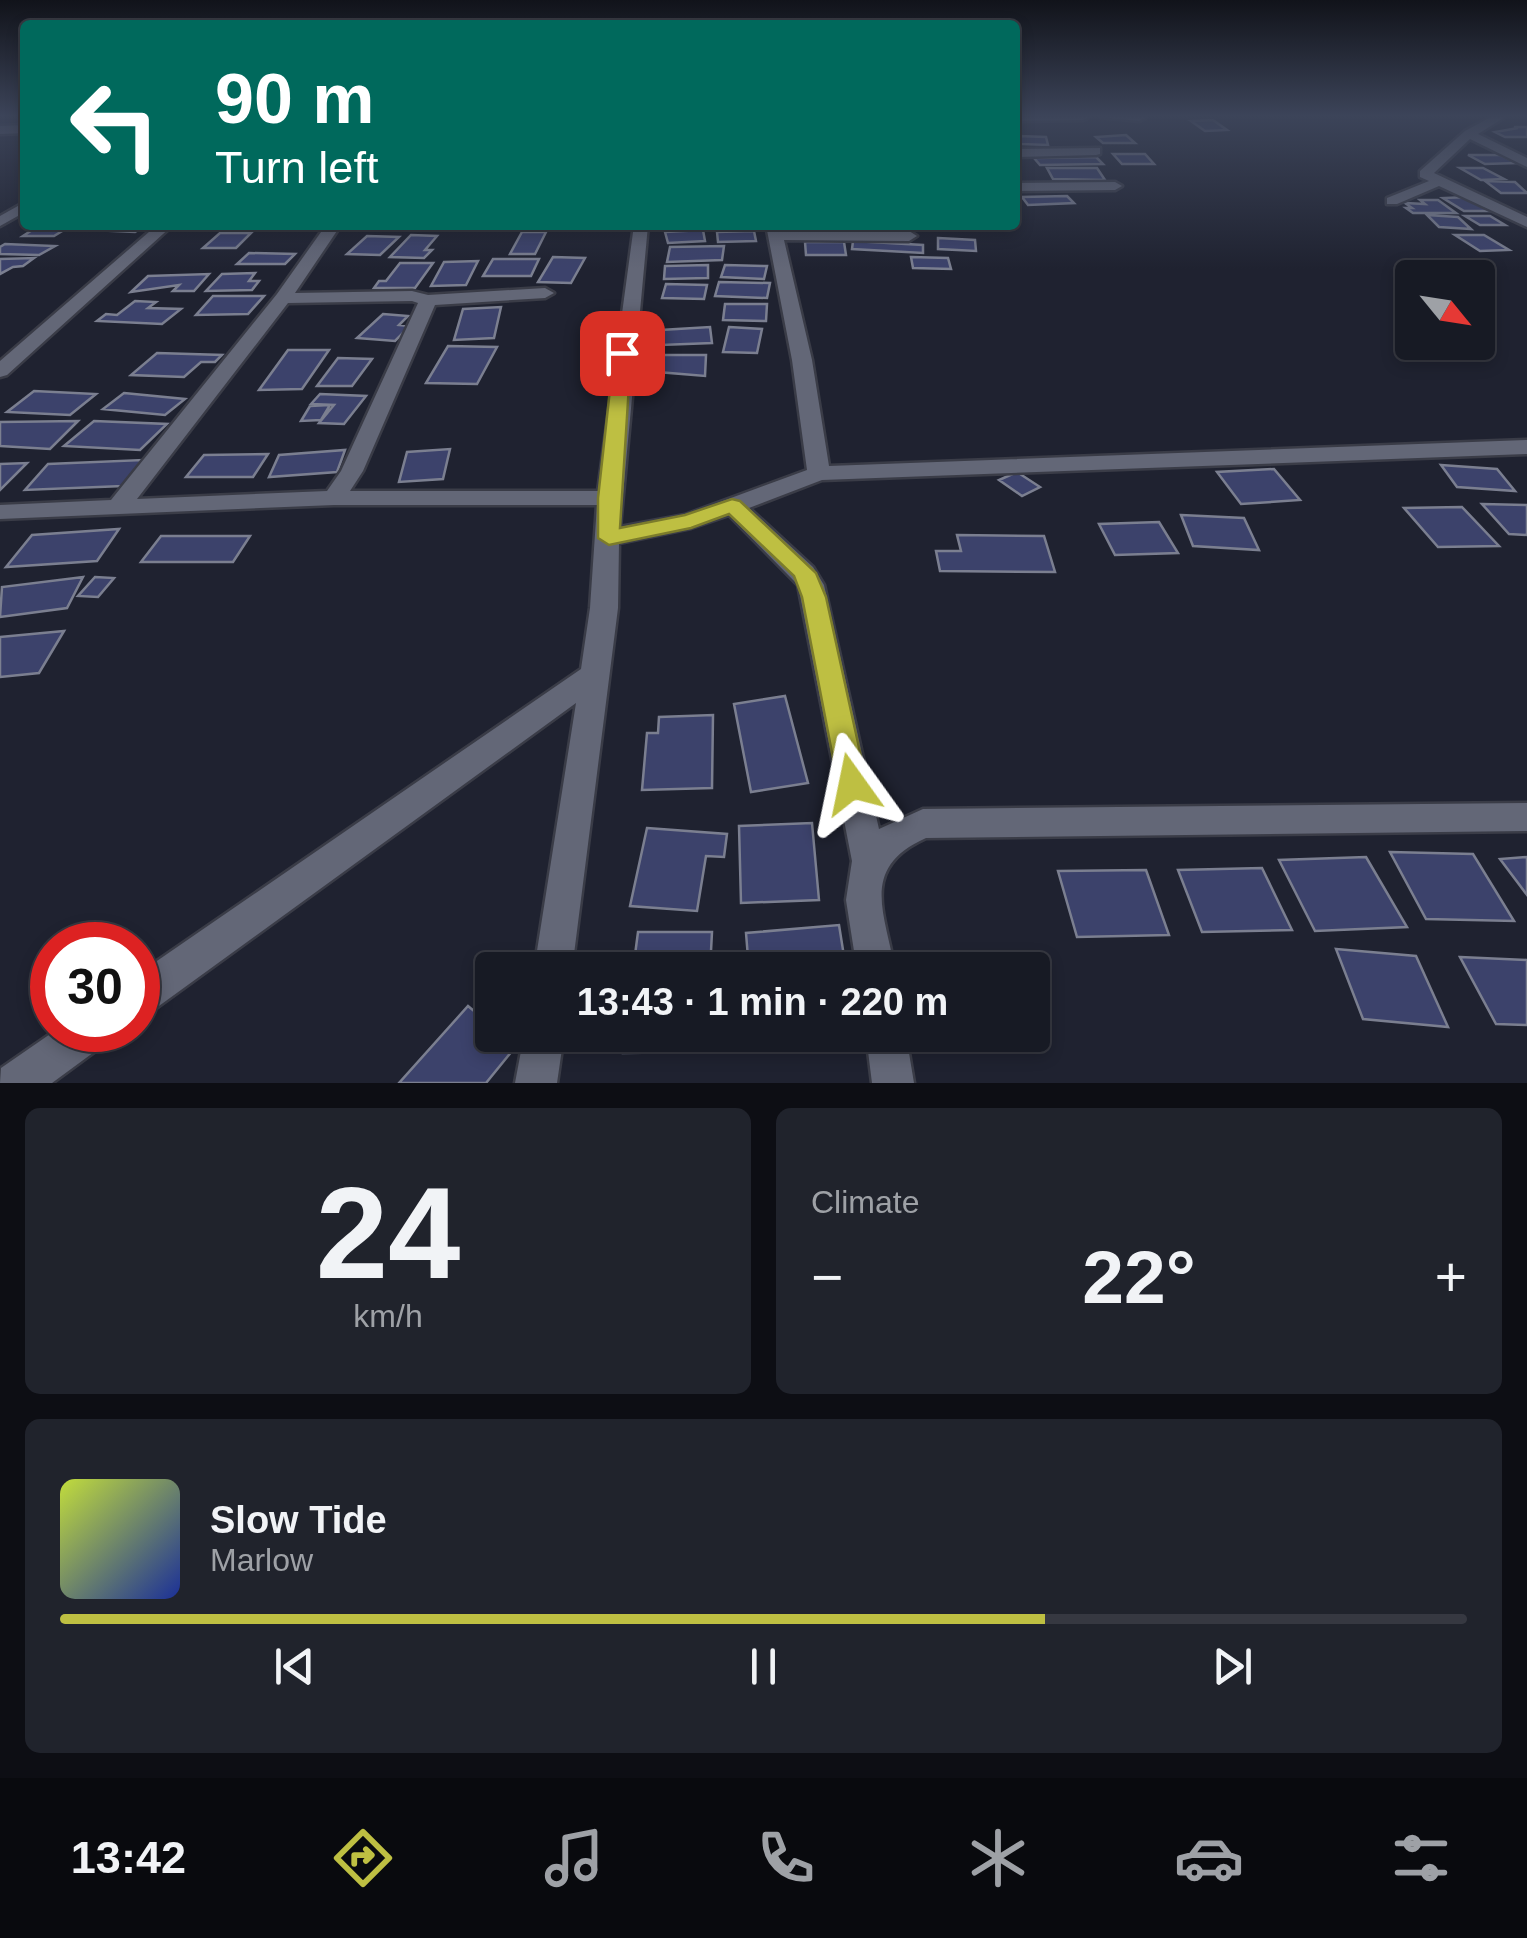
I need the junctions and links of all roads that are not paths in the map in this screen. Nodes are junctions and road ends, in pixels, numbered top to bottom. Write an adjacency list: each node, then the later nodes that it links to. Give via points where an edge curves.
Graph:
1 (1432, 168): 2 (street, via 1425,174)
2 (1440, 182): 5 (street); 6 (street)
3 (1115, 186): 4 (street)
4 (1020, 187)
5 (1392, 201)
6 (1527, 222)
7 (160, 230): 15 (street)
8 (331, 230): 13 (street)
9 (640, 230): 19 (street)
10 (774, 230): 11 (street); 17 (street)
11 (909, 236)
12 (545, 293): 14 (street)
13 (283, 298): 14 (street); 21 (street)
14 (428, 300): 18 (street)
15 (0, 371)
16 (1527, 447): 17 (street)
17 (819, 473): 20 (street)
18 (334, 498): 19 (street); 21 (street)
19 (608, 498): 23 (street)
20 (732, 506): 23 (street); 26 (street, via 811,585)
21 (118, 507): 22 (street)
22 (2, 515)
23 (609, 538): 24 (street)
24 (595, 674): 27 (street); 29 (street)
25 (1527, 818): 26 (street, via 922,824 882,842)
26 (868, 858): 28 (street, via 865,894)
27 (556, 952)
28 (873, 952)
29 (160, 981)
30 (60, 1052): 33 (street)
31 (541, 1052): 34 (street)
32 (888, 1052): 35 (street)
33 (16, 1083)
34 (536, 1083)
35 (893, 1083)

